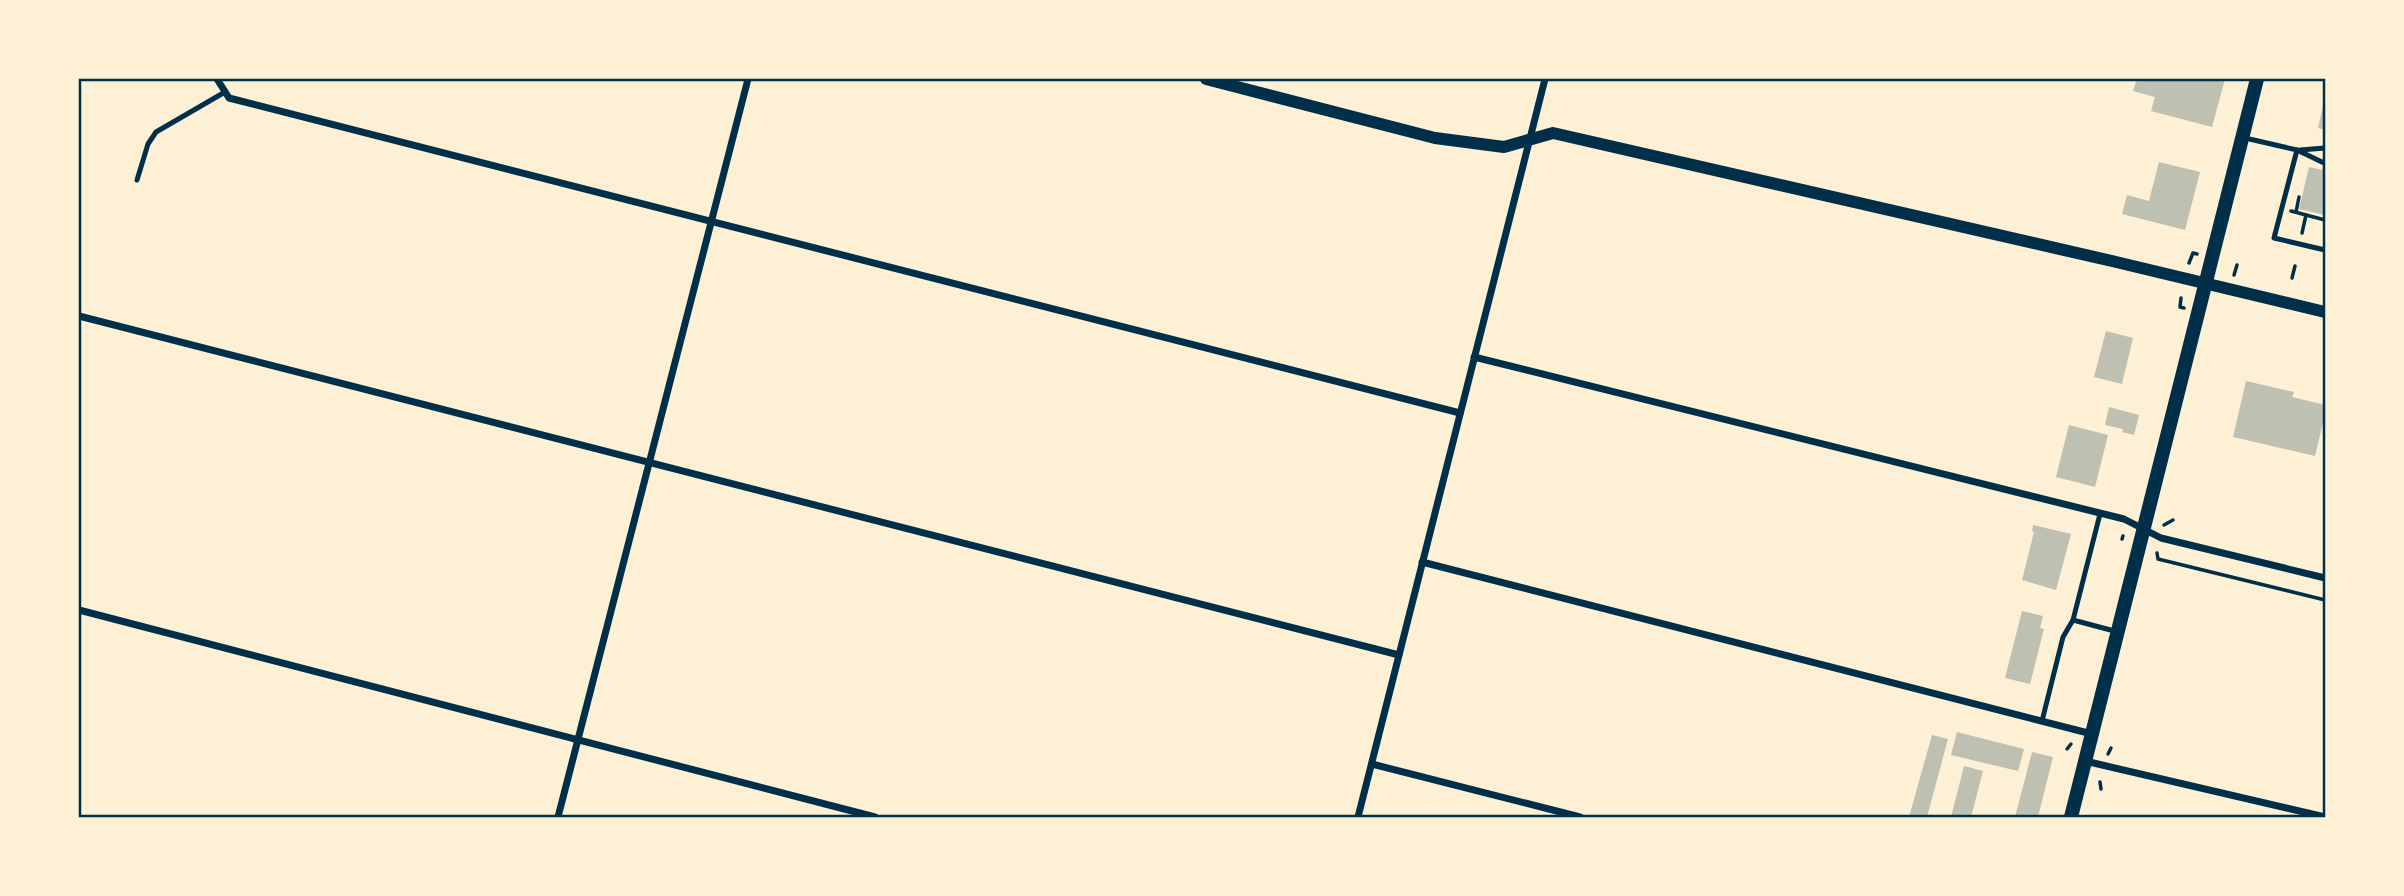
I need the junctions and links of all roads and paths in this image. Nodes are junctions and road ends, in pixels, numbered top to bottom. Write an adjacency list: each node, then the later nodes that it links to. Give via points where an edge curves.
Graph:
1 (217, 79): 6 (street)
2 (748, 79): 16 (street)
3 (1206, 79): 8 (street, via 1435,138 1504,147)
4 (1545, 79): 8 (street)
5 (2257, 79): 7 (main road)
6 (225, 92): 12 (lane, via 156,131); 16 (street, via 229,98)
7 (2242, 137): 10 (lane); 25 (main road)
8 (1530, 138): 25 (street, via 1553,133); 30 (street)
9 (2325, 148): 10 (lane)
10 (2297, 150): 11 (lane); 18 (lane, via 2274,238)
11 (2324, 163)
12 (137, 180)
13 (2299, 197): 14 (path, via 2295,212)
14 (2306, 215): 15 (path); 17 (path)
15 (2325, 220)
16 (711, 223): 31 (street); 32 (street)
17 (2302, 233)
18 (2325, 250)
19 (2193, 253): 20 (path)
20 (2189, 263)
21 (2233, 263): 23 (path)
22 (2295, 266): 24 (path)
23 (2234, 275)
24 (2292, 278)
25 (2205, 283): 28 (street); 36 (main road)
26 (2181, 298): 27 (path)
27 (2180, 307)
28 (2325, 312)
29 (79, 316): 32 (street)
30 (1474, 357): 31 (street); 33 (street)
31 (1460, 413): 38 (street)
32 (650, 464): 44 (street); 47 (street)
33 (2100, 514): 36 (street); 42 (lane)
34 (2173, 520): 35 (path)
35 (2164, 525)
36 (2144, 529): 39 (street, via 2161,538); 43 (main road)
37 (2157, 553): 40 (path, via 2158,559)
38 (1422, 562): 44 (street); 45 (street)
39 (2325, 578)
40 (2325, 600)
41 (79, 610): 47 (street)
42 (2073, 620): 43 (lane); 45 (lane, via 2063,636)
43 (2118, 632): 46 (main road)
44 (1399, 655): 53 (street)
45 (2042, 720): 46 (street)
46 (2092, 734): 52 (main road)
47 (578, 740): 56 (street); 57 (street)
48 (2071, 744): 50 (path)
49 (2111, 748): 51 (path)
50 (2067, 749)
51 (2108, 754)
52 (2085, 761): 60 (main road); 61 (street)
53 (1371, 764): 58 (street); 59 (street)
54 (2100, 782): 55 (path)
55 (2101, 789)
56 (558, 817)
57 (875, 817)
58 (1358, 817)
59 (1580, 817)
60 (2071, 817)
61 (2325, 817)

